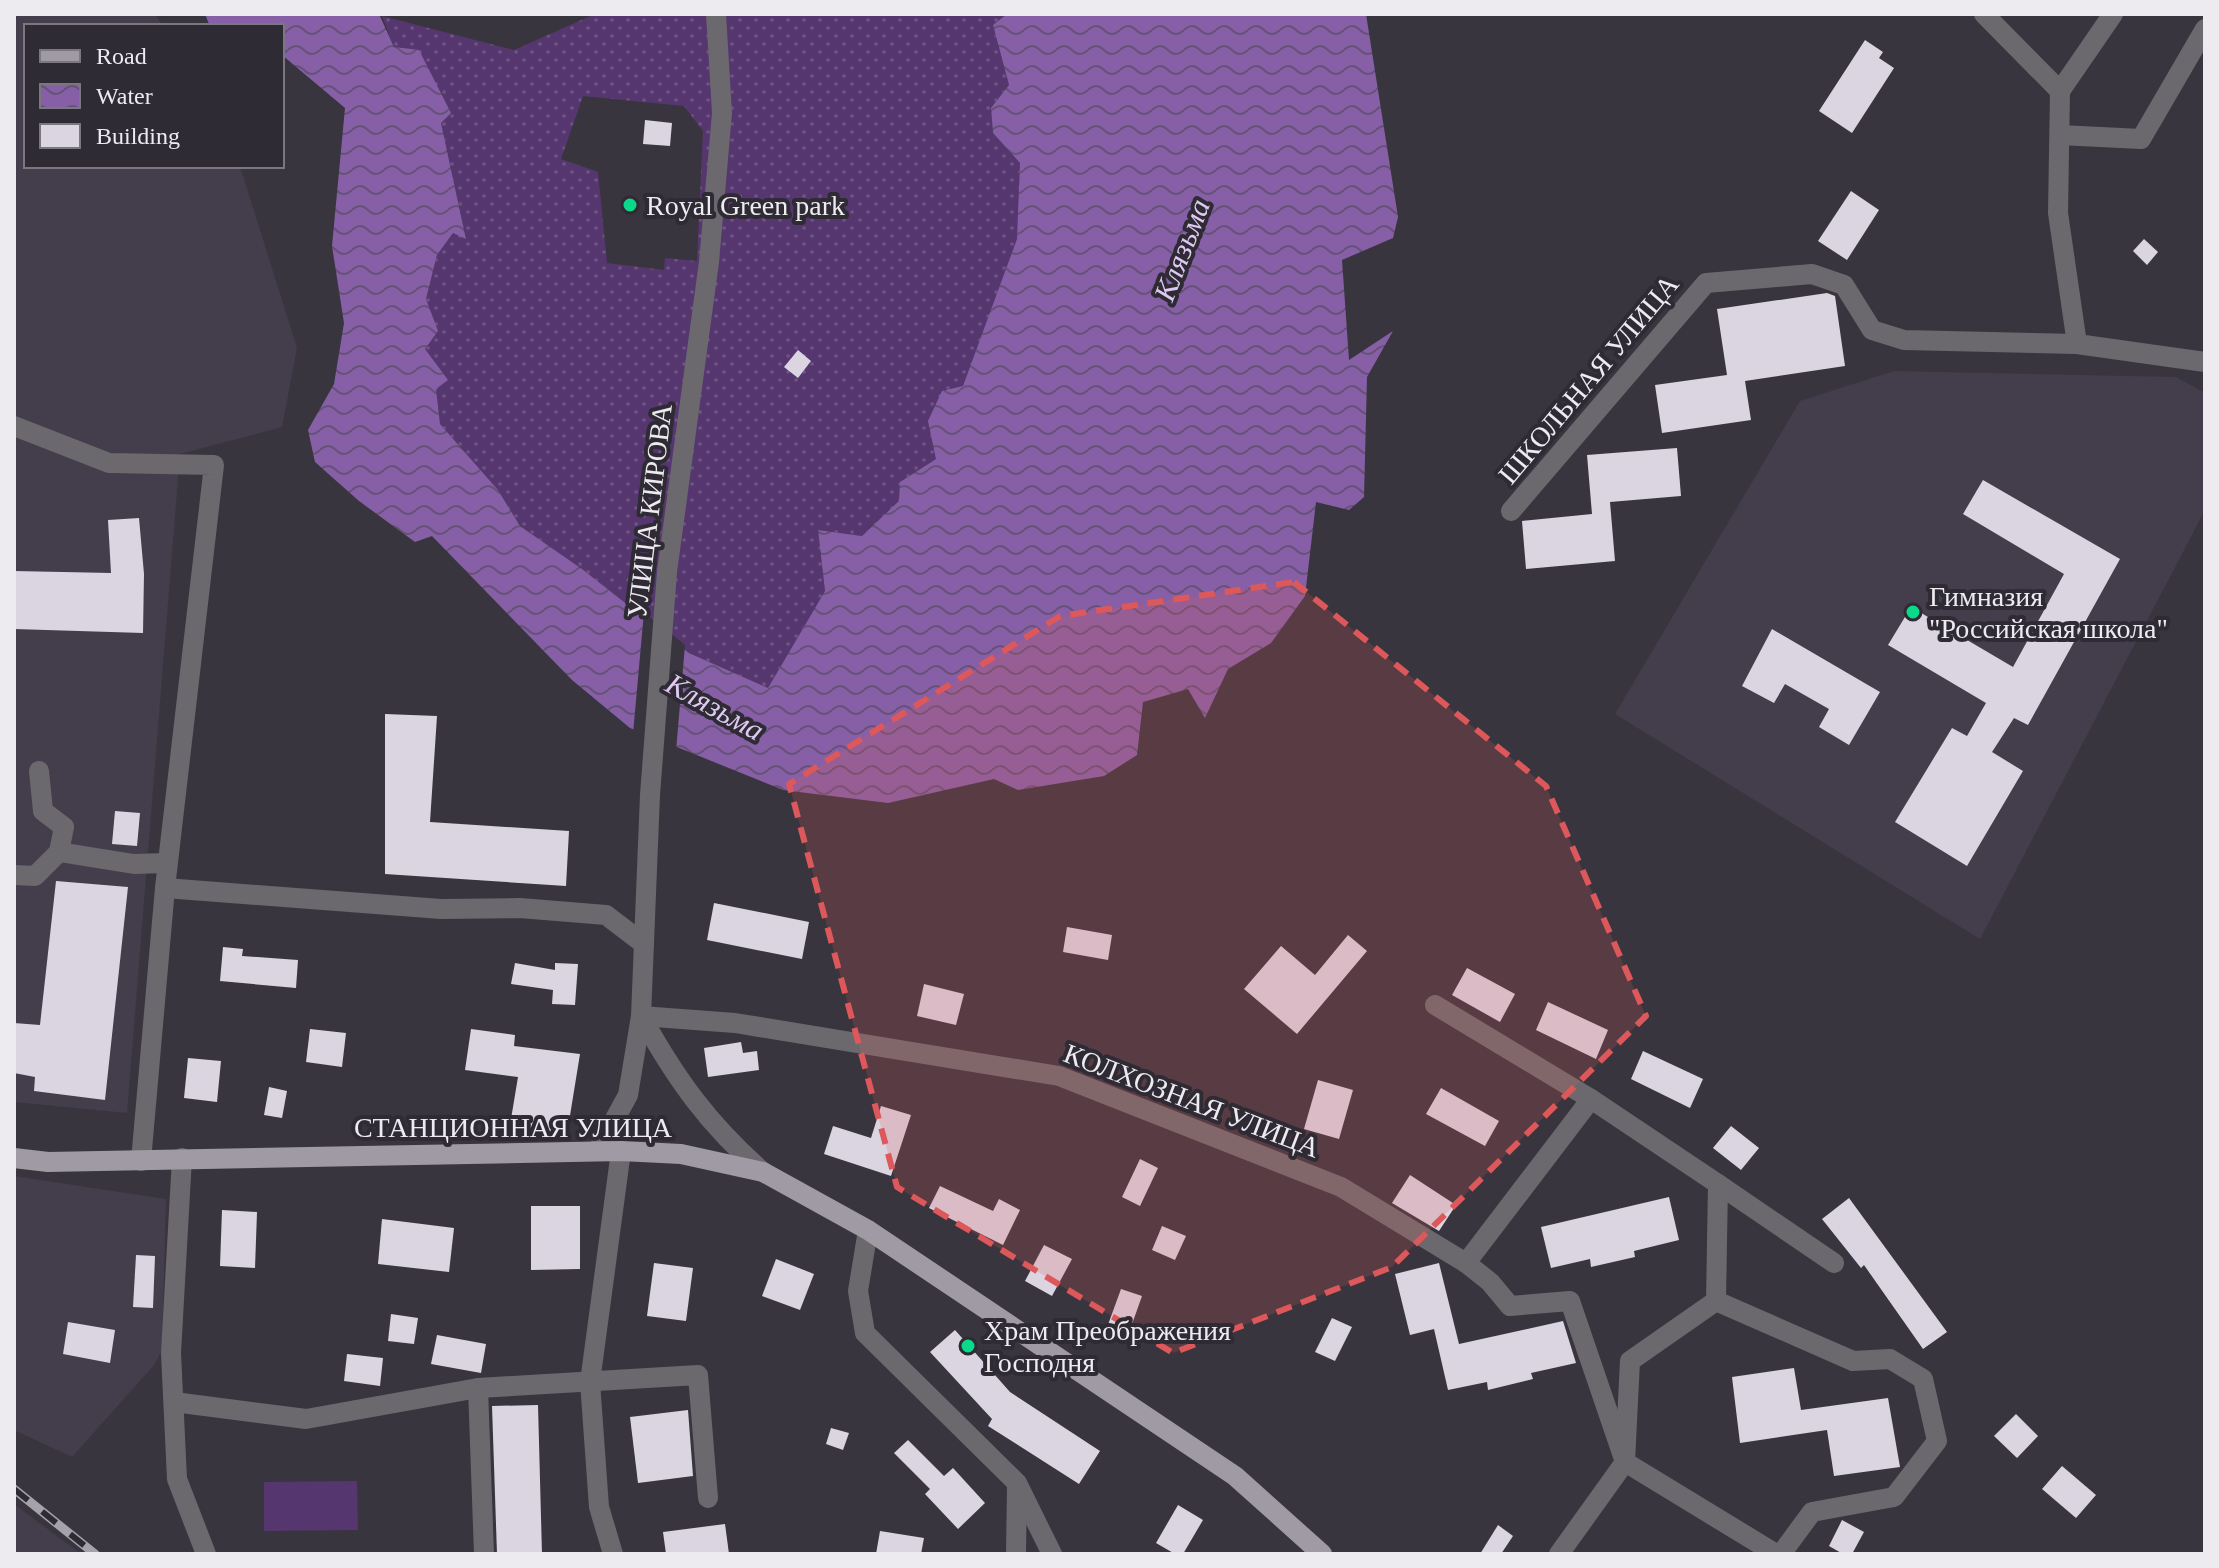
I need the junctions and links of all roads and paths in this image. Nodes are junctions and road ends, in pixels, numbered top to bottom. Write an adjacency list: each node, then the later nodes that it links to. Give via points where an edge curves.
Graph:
1 (716, 14): 16 (street, УЛИЦА КИРОВА, via 722,113 710,247 667,572)
2 (1984, 14): 5 (street)
3 (2113, 14): 5 (street)
4 (2205, 29): 6 (street, via 2141,139)
5 (2060, 91): 6 (street)
6 (2060, 135): 7 (street, via 2058,213)
7 (2077, 344): 8 (street, ШКОЛЬНАЯ УЛИЦА); 10 (street, ШКОЛЬНАЯ УЛИЦА, via 1904,340 1872,330 1844,285 1812,274 1706,283)
8 (2205, 362)
9 (14, 426): 13 (street, via 109,463 214,465)
10 (1511, 511)
11 (39, 771): 12 (street, via 43,811 64,827)
12 (59, 852): 13 (street, via 134,864); 14 (street, via 35,876)
13 (167, 863): 15 (street)
14 (14, 875)
15 (165, 888): 16 (street, via 441,909 606,915); 24 (street)
16 (644, 944): 18 (street, УЛИЦА КИРОВА)
17 (1435, 1005): 19 (street)
18 (641, 1016): 20 (street, УЛИЦА КИРОВА, via 628,1095); 25 (street, via 703,1114); 28 (street, КОЛХОЗНАЯ УЛИЦА, via 735,1023 1059,1076 1341,1187)
19 (1591, 1099): 26 (street); 28 (street)
20 (598, 1150): 21 (main road, СТАНЦИОННАЯ УЛИЦА); 23 (main road, СТАНЦИОННАЯ УЛИЦА)
21 (621, 1151): 25 (main road, СТАНЦИОННАЯ УЛИЦА, via 681,1154); 31 (street)
22 (14, 1158): 24 (main road, СТАНЦИОННАЯ УЛИЦА)
23 (182, 1158): 24 (main road, СТАНЦИОННАЯ УЛИЦА); 33 (street, via 171,1353)
24 (141, 1161)
25 (763, 1172): 27 (main road, СТАНЦИОННАЯ УЛИЦА)
26 (1718, 1184): 29 (street); 30 (street)
27 (868, 1230): 35 (street, via 858,1291 865,1333); 42 (main road, СТАНЦИОННАЯ УЛИЦА, via 1235,1476)
28 (1466, 1263): 34 (street, КОЛХОЗНАЯ УЛИЦА, via 1510,1306 1570,1301)
29 (1834, 1263)
30 (1716, 1301): 34 (street, via 1630,1361); 44 (street, via 1853,1361 1890,1359 1923,1379 1937,1441 1894,1497 1812,1512)
31 (590, 1382): 32 (street); 36 (street, via 698,1375); 39 (street, via 599,1507)
32 (478, 1388): 33 (street, via 306,1419); 38 (street)
33 (174, 1402): 37 (street, via 177,1479)
34 (1625, 1462): 43 (street); 44 (street)
35 (1017, 1483): 40 (street); 41 (street)
36 (708, 1498)
37 (206, 1554)
38 (484, 1554)
39 (613, 1554)
40 (1016, 1554)
41 (1052, 1554)
42 (1322, 1554)
43 (1559, 1554)
44 (1779, 1554)

